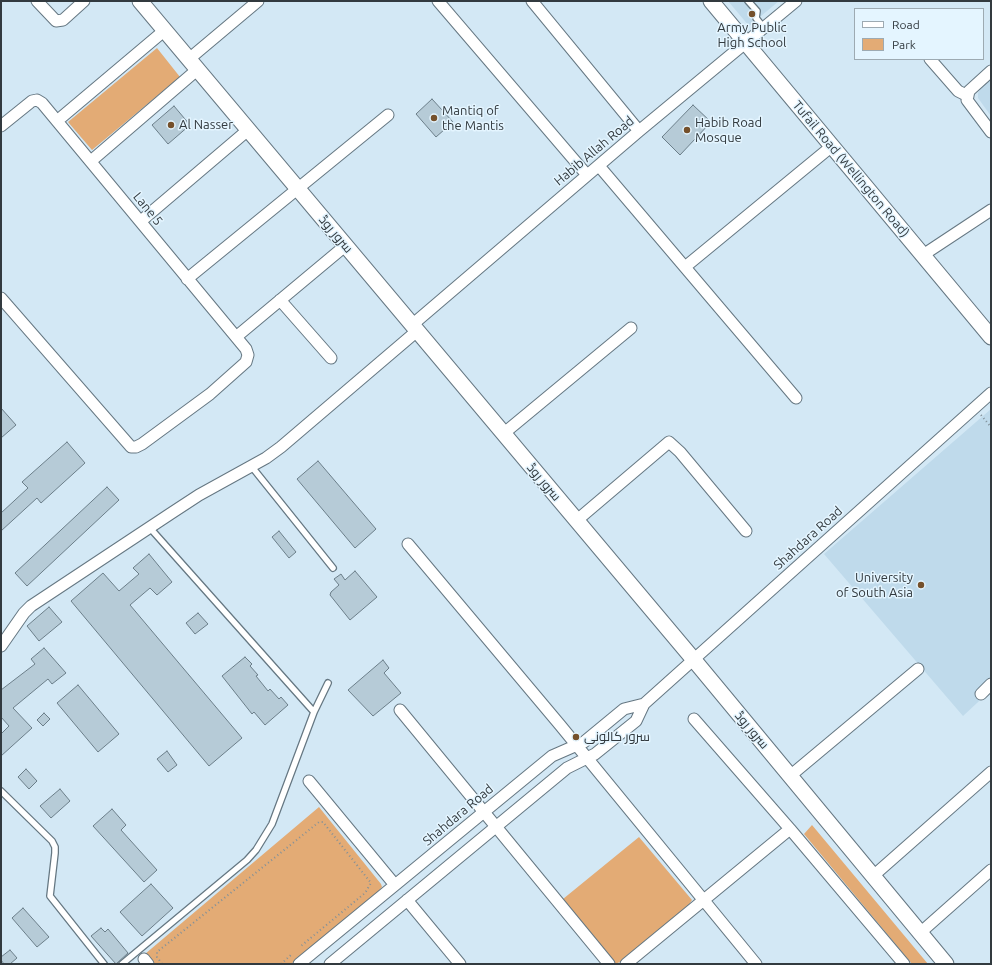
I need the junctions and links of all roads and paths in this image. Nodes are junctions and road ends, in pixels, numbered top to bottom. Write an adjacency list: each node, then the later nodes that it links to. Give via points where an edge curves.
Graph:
1 (37, 1): 2 (street, via 56,21 63,20)
2 (84, 1)
3 (140, 1): 11 (street, سرور روڈ)
4 (258, 1): 14 (street)
5 (438, 1): 26 (street)
6 (532, 1): 21 (street)
7 (711, 1): 12 (street, Tufail Road (Wellington Road))
8 (748, 1): 10 (lane, via 757,10 756,18)
9 (796, 1): 10 (street, Habib Allah Road)
10 (764, 28): 12 (street, Habib Allah Road)
11 (165, 30): 14 (street, سرور روڈ); 18 (street)
12 (746, 44): 21 (street, Habib Allah Road); 23 (street, Tufail Road (Wellington Road))
13 (931, 60): 16 (street, via 958,91)
14 (194, 64): 20 (street, سرور روڈ); 24 (street)
15 (991, 71): 16 (street, via 975,84)
16 (968, 96): 22 (street, via 966,100)
17 (388, 115): 27 (street)
18 (57, 121): 19 (street, Lane 5, via 37,100 32,101); 24 (street, Lane 5)
19 (1, 126)
20 (248, 130): 27 (street, سرور روڈ); 29 (street)
21 (639, 131): 25 (street, Habib Allah Road)
22 (991, 132)
23 (832, 146): 31 (street, Tufail Road (Wellington Road)); 32 (street)
24 (90, 161): 29 (street, Lane 5)
25 (599, 166): 26 (street, Habib Allah Road); 32 (street)
26 (587, 175): 36 (street, Habib Allah Road)
27 (297, 188): 30 (street, سرور روڈ); 33 (street)
28 (991, 210): 31 (street)
29 (141, 221): 33 (street, Lane 5)
30 (345, 246): 35 (street); 36 (street, سرور روڈ)
31 (923, 255): 39 (street, Tufail Road (Wellington Road))
32 (685, 267): 42 (street)
33 (187, 279): 38 (street, Lane 5)
34 (1, 298): 38 (street, Lane 5, via 131,447 142,444 242,367 248,355)
35 (280, 300): 38 (street); 40 (street)
36 (414, 328): 45 (street, سرور روڈ); 46 (street, Habib Allah Road, via 281,447)
37 (631, 328): 45 (street)
38 (236, 337)
39 (991, 337)
40 (330, 358)
41 (991, 393): 43 (street, Shahdara Road)
42 (796, 398)
43 (975, 407): 44 (path); 53 (street, Shahdara Road)
44 (991, 427)
45 (504, 434): 47 (street, سرور روڈ)
46 (252, 466): 48 (street, Habib Allah Road, via 200,495); 51 (lane)
47 (576, 521): 49 (street, via 669,442); 53 (street, سرور روڈ)
48 (150, 528): 52 (street, Habib Allah Road, via 31,606); 60 (lane)
49 (746, 531)
50 (408, 544): 62 (street)
51 (333, 568)
52 (1, 646)
53 (694, 660): 58 (street, Shahdara Road); 65 (street, سرور روڈ)
54 (918, 669): 65 (street)
55 (328, 683): 60 (lane)
56 (991, 684): 57 (street)
57 (981, 694)
58 (644, 704): 62 (street, Shahdara Road, via 624,708 595,734); 63 (street, Shahdara Road, via 636,721)
59 (400, 710): 68 (street)
60 (314, 712): 78 (lane, via 272,824 256,850)
61 (694, 718): 70 (street)
62 (577, 745): 63 (street); 68 (street, Shahdara Road, via 552,756)
63 (588, 758): 69 (street, Shahdara Road, via 567,768); 75 (street)
64 (991, 772): 72 (street)
65 (790, 776): 72 (street, سرور روڈ)
66 (309, 781): 73 (street)
67 (1, 791): 77 (lane, via 52,841 55,853 50,896)
68 (484, 812): 69 (street); 73 (street, Shahdara Road)
69 (495, 826): 74 (street, Shahdara Road); 84 (street)
70 (790, 829): 75 (street); 87 (street)
71 (991, 870): 76 (street)
72 (872, 877): 76 (street, سرور روڈ)
73 (395, 886): 81 (street, Shahdara Road)
74 (407, 900): 82 (street, Shahdara Road); 83 (street)
75 (704, 901): 85 (street); 86 (street)
76 (920, 933): 88 (street, سرور روڈ)
77 (104, 964)
78 (122, 964)
79 (162, 964): 80 (path, via 157,952 315,823 323,822 371,883 370,888)
80 (281, 964)
81 (299, 964)
82 (330, 964)
83 (460, 964)
84 (608, 964)
85 (626, 964)
86 (756, 964)
87 (904, 964)
88 (946, 964)

